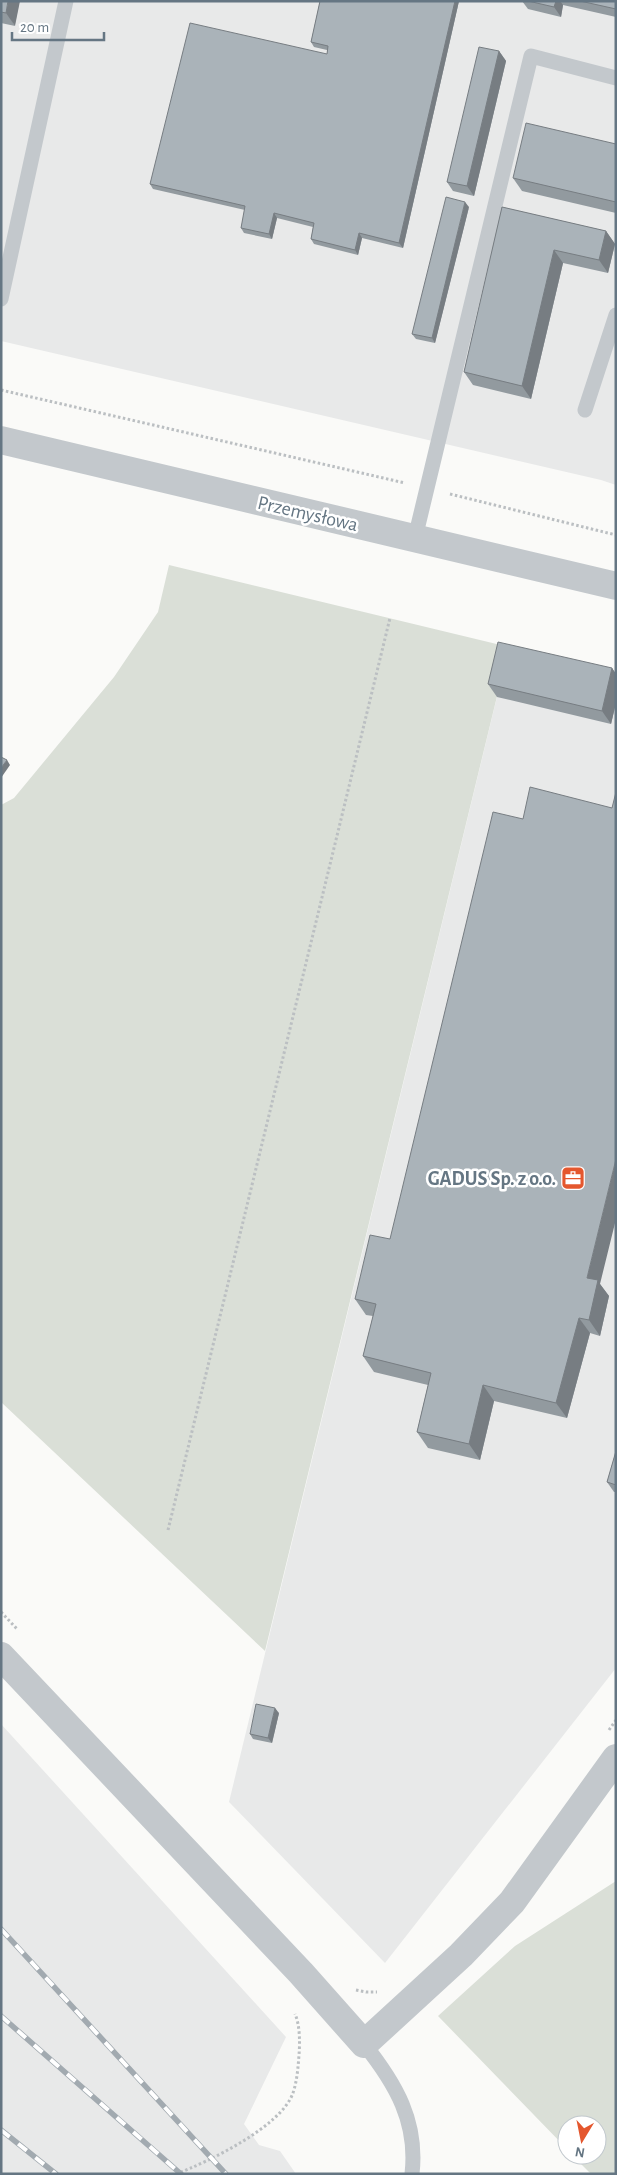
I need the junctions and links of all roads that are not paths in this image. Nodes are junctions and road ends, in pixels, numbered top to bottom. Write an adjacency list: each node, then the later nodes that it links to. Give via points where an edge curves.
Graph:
1 (66, 1): 3 (lane)
2 (616, 78): 7 (lane, via 531,56)
3 (1, 299)
4 (616, 315): 5 (lane)
5 (585, 410)
6 (1, 440): 7 (street, Przemysłowa)
7 (415, 538): 8 (street, Przemysłowa)
8 (616, 586)
9 (1, 1656): 11 (street, via 301,1973)
10 (610, 1747): 11 (street, via 512,1902 461,1955)
11 (364, 2044): 12 (lane, via 388,2076 407,2114 413,2142)
12 (412, 2174)

